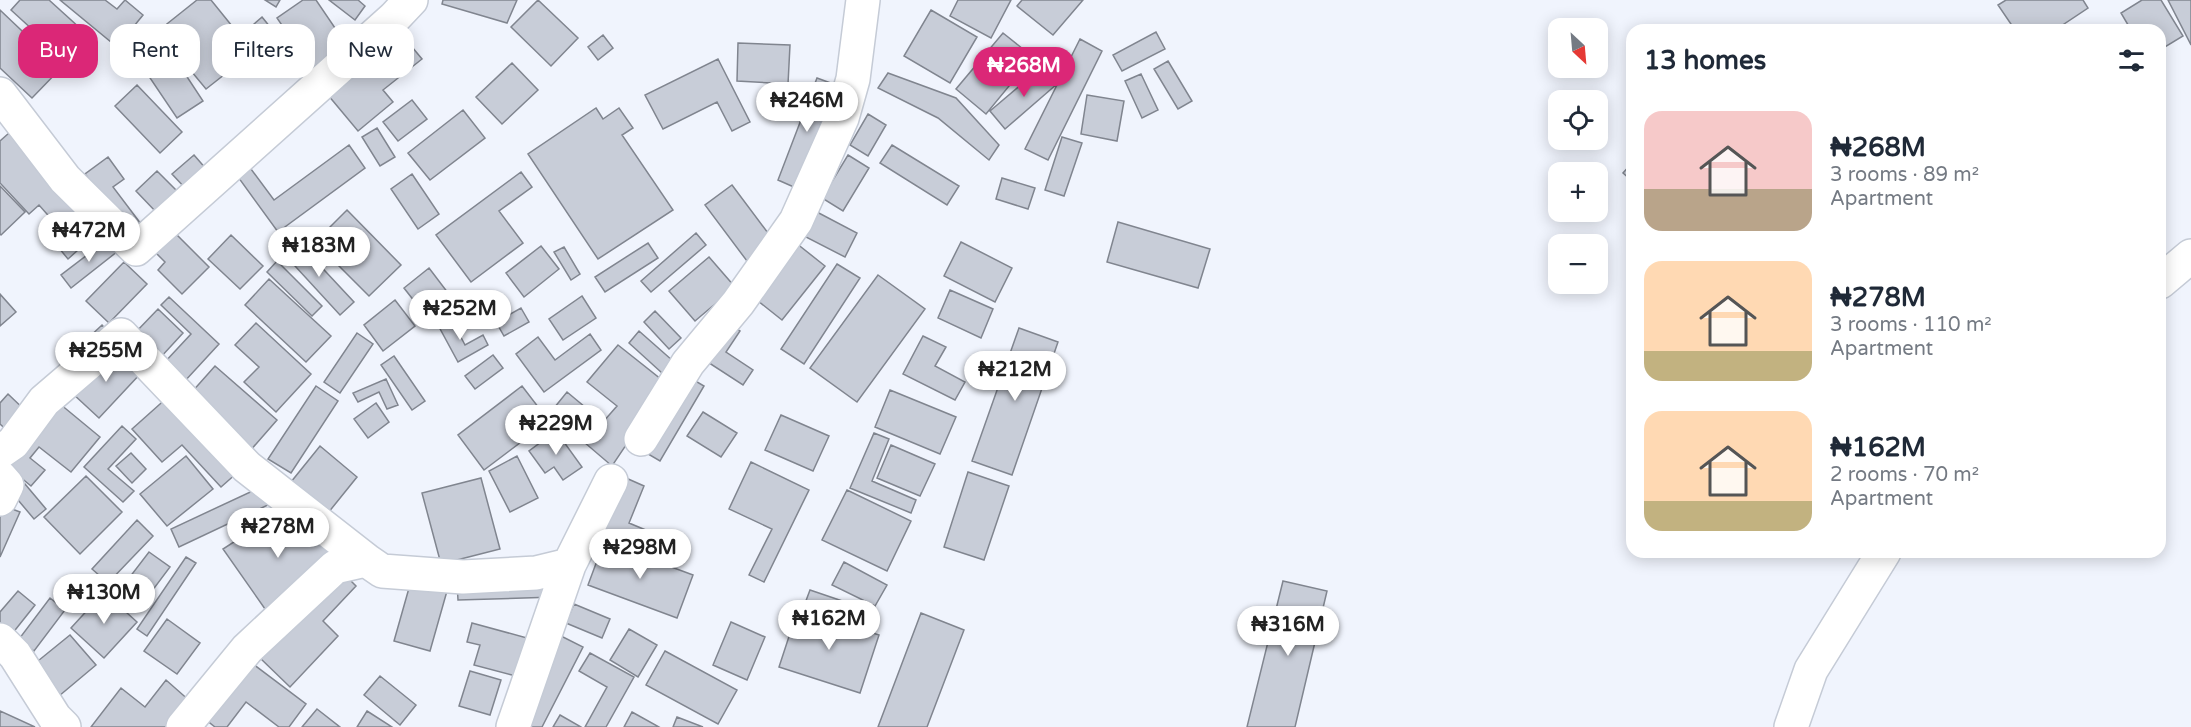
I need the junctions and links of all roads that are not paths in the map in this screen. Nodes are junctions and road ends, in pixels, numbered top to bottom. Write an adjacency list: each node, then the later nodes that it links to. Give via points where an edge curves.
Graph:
1 (411, 0): 3 (street, via 135,249 65,178)
2 (863, 0): 6 (street, via 853,79 842,118 796,221 738,303 688,363)
3 (0, 94)
4 (2191, 256): 5 (street)
5 (2166, 277)
6 (641, 439)
7 (0, 452): 12 (street, via 13,443 44,401 121,335 247,467)
8 (0, 477): 10 (street, via 7,485)
9 (611, 481): 13 (street)
10 (0, 500)
11 (1880, 558): 18 (street, via 1811,670)
12 (366, 560): 13 (street, via 382,572 463,577 536,573); 16 (street, via 335,567 248,650)
13 (569, 565): 17 (street)
14 (5, 656): 15 (street)
15 (64, 727)
16 (183, 727)
17 (513, 727)
18 (1791, 727)

